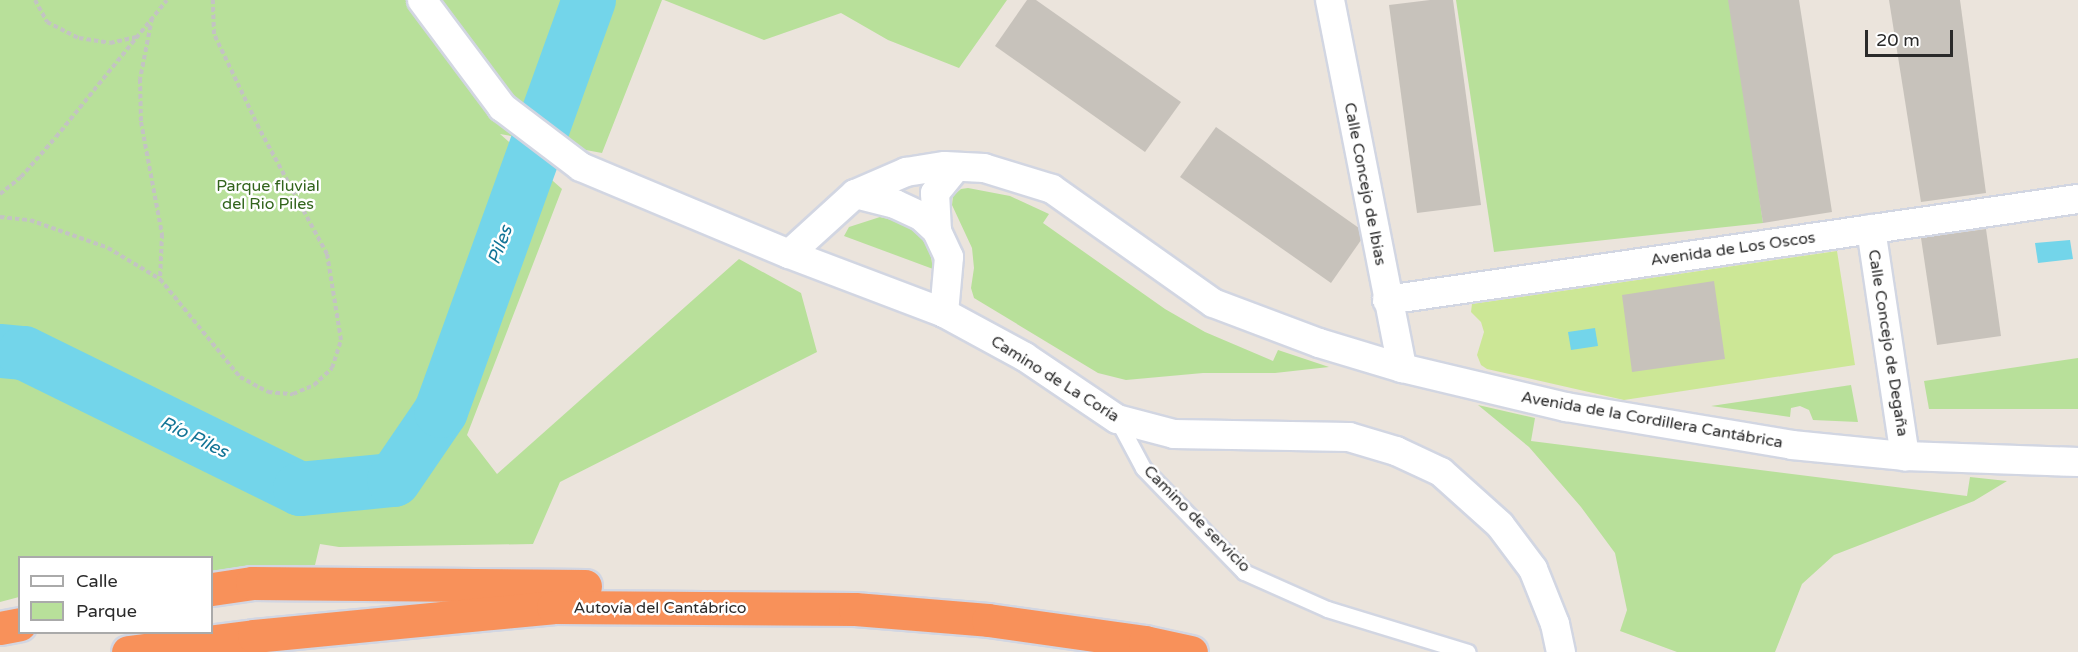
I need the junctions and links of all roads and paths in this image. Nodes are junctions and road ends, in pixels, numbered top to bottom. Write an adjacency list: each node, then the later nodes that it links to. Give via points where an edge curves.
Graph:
1 (35, 0): 7 (path, via 47,22 79,38 110,43)
2 (167, 0): 6 (path)
3 (213, 0): 16 (path, via 214,34 327,254 341,340 332,368 314,386 293,394 268,392 240,377)
4 (422, 0): 15 (street, Camino de La Coría, via 502,107 581,167)
5 (1330, 0): 17 (street, Calle Concejo de Ibias)
6 (152, 18): 7 (path); 16 (path, via 140,80 141,122 162,234)
7 (136, 37): 9 (path, via 21,177)
8 (956, 167): 10 (street, Avenida de la Cordillera Cantábrica, via 906,172); 14 (street, via 935,193); 19 (street, Avenida de la Cordillera Cantábrica, via 984,168 1052,189 1213,303 1319,344)
9 (1, 191)
10 (855, 194): 14 (street, via 921,216); 15 (street, Avenida de la Cordillera Cantábrica)
11 (2078, 199): 13 (street, Avenida de Los Oscos)
12 (0, 217): 16 (path, via 30,220 108,248)
13 (1871, 229): 17 (street, Avenida de Los Oscos); 21 (street, Calle Concejo de Degaña)
14 (937, 231): 18 (street, via 949,257)
15 (789, 254): 18 (street, Camino de La Coría)
16 (160, 279)
17 (1388, 300): 19 (street, Calle Concejo de Ibias)
18 (944, 313): 20 (street, Camino de La Coría, via 1025,357)
19 (1402, 368): 21 (street, Avenida de la Cordillera Cantábrica, via 1566,408 1792,445)
20 (1117, 419): 29 (lane, Camino de servicio, via 1143,468 1244,572 1327,609); 30 (street, Camino de La Coría, via 1173,434 1349,437 1396,451 1441,472 1500,525 1533,568 1555,624)
21 (1905, 456): 22 (street, Avenida de la Cordillera Cantábrica)
22 (2078, 462)
23 (213, 590): 24 (highway, via 252,583 658,586)
24 (855, 609): 27 (highway, Autovía del Cantábrico, via 553,607); 28 (highway, Autovía del Cantábrico, via 988,620)
25 (18, 624): 26 (highway)
26 (0, 628)
27 (128, 652)
28 (1191, 652)
29 (1468, 652)
30 (1561, 652)

